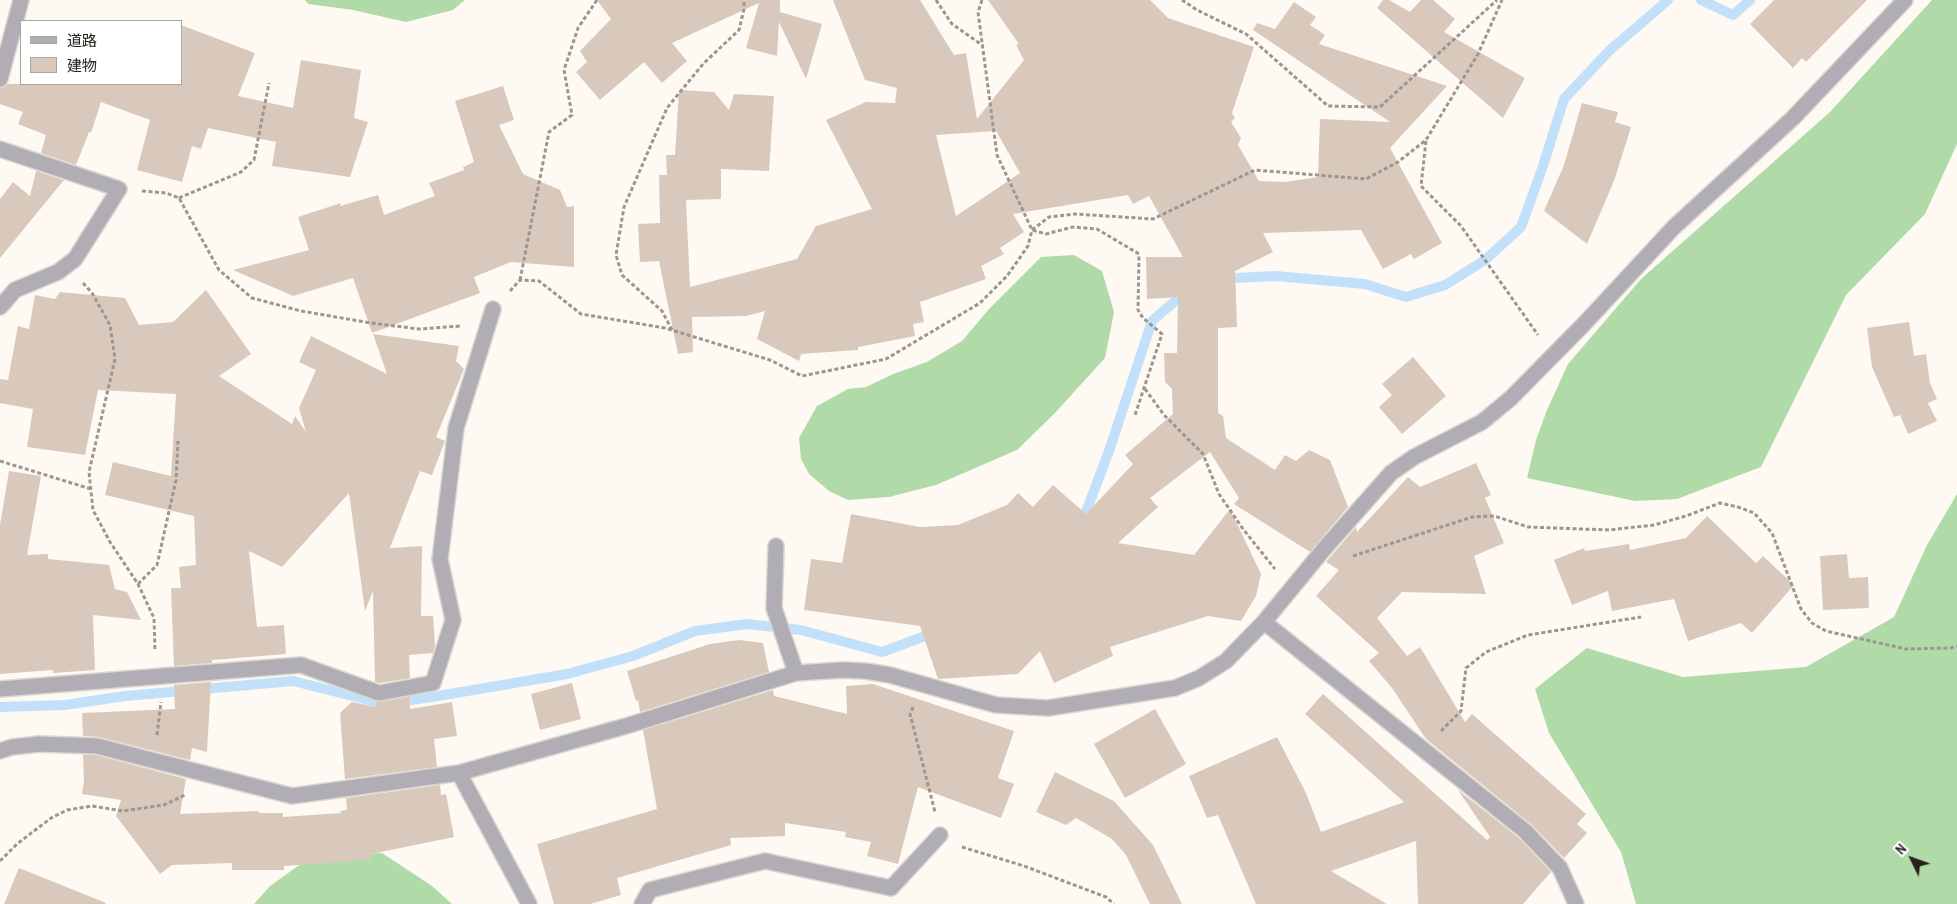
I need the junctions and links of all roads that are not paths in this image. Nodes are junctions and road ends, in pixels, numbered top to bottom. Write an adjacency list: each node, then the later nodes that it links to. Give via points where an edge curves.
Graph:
1 (21, 0): 3 (street)
2 (1905, 0): 8 (street, via 1793,118 1674,227 1511,398 1482,422 1414,457 1391,473)
3 (0, 79)
4 (0, 149): 5 (street, via 118,189 75,259 58,272 15,290)
5 (0, 306)
6 (493, 309): 10 (street, via 456,428 440,558 453,620 433,683 380,693 301,665)
7 (776, 546): 9 (street, via 774,608)
8 (1264, 622): 9 (street, via 1226,661 1175,688 1048,708 996,706 925,684 865,671); 16 (street, via 1525,831 1560,868)
9 (796, 673): 12 (street, via 626,726)
10 (0, 689)
11 (0, 751): 12 (street, via 39,744 98,746 292,796)
12 (459, 772): 14 (street)
13 (940, 835): 15 (street, via 891,888 765,861 650,890)
14 (530, 904)
15 (642, 904)
16 (1576, 904)

